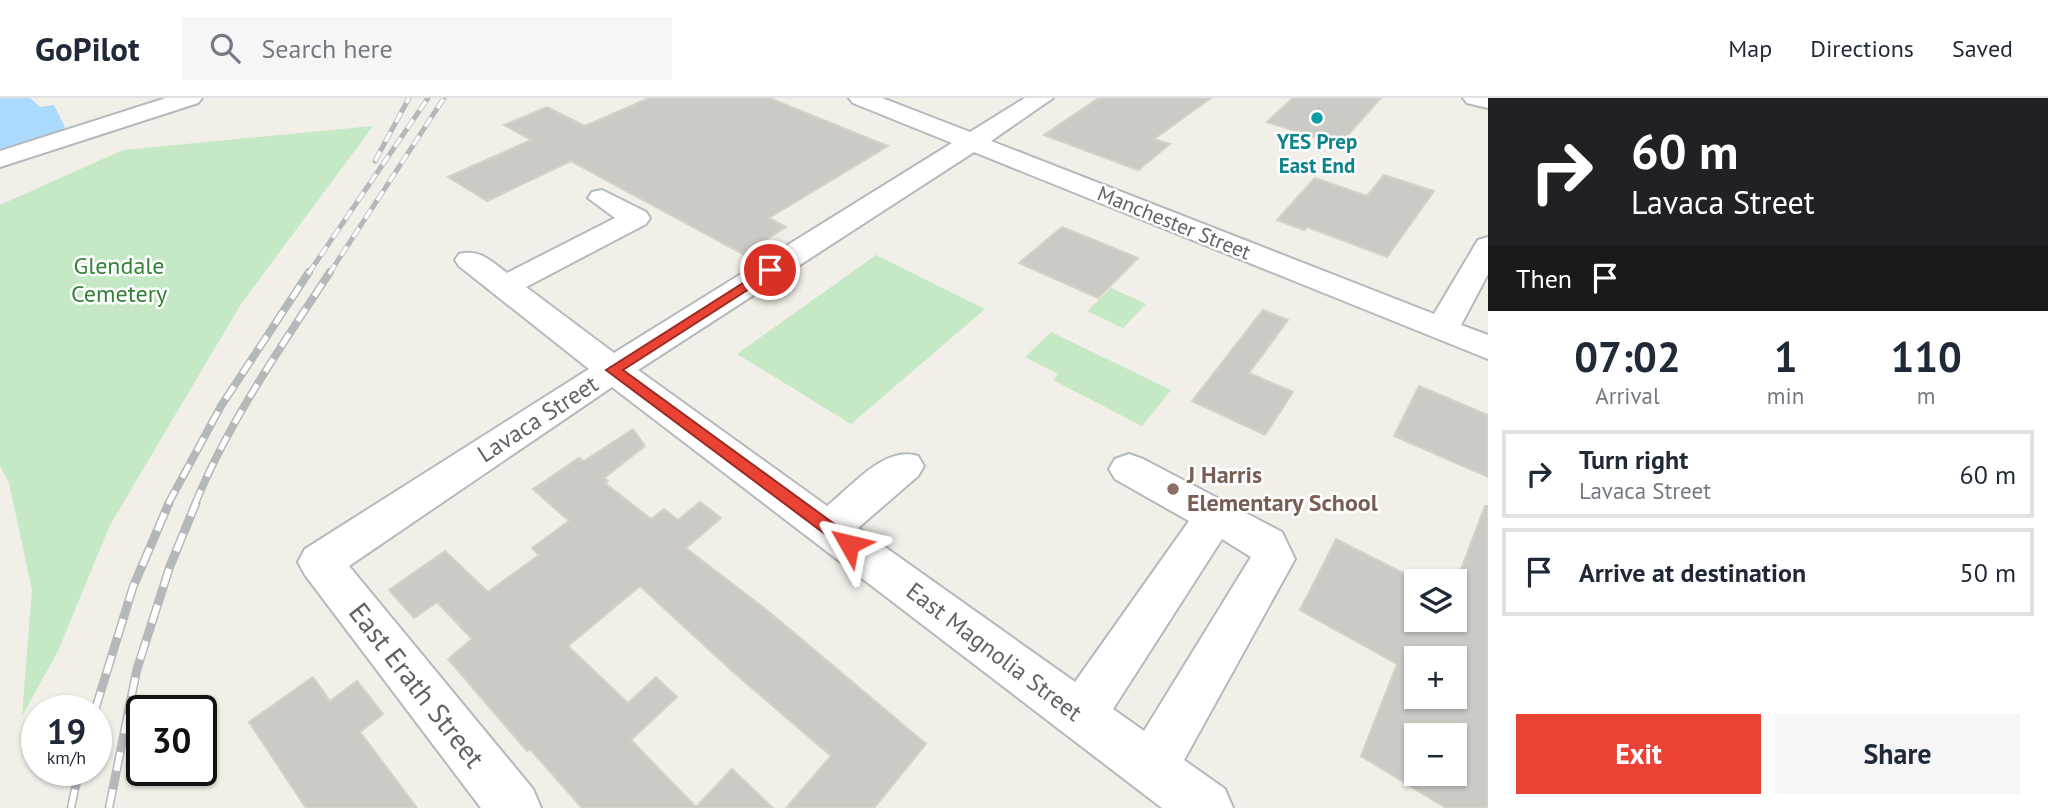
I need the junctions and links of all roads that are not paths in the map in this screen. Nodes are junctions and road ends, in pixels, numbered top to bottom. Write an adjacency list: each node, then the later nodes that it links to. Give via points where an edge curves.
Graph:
1 (190, 98): 7 (street)
2 (861, 98): 6 (street, Manchester Street)
3 (1041, 98): 6 (street, Lavaca Street)
4 (1475, 98): 5 (street)
5 (1488, 102)
6 (971, 142): 12 (street, Manchester Street); 14 (street, Lavaca Street)
7 (0, 159)
8 (602, 198): 11 (street, via 636,218)
9 (1488, 246): 12 (street)
10 (470, 260): 11 (street, East Magnolia Street)
11 (505, 286): 14 (street, East Magnolia Street)
12 (1442, 330): 13 (street, Manchester Street)
13 (1488, 348)
14 (613, 370): 18 (street, East Magnolia Street); 19 (street, Lavaca Street)
15 (904, 466): 18 (street)
16 (1129, 469): 17 (street)
17 (1216, 516): 20 (street); 21 (street, via 1268,544 1273,559)
18 (828, 529): 20 (street, East Magnolia Street)
19 (320, 562): 22 (street, East Erath Street)
20 (1080, 716): 21 (street, East Magnolia Street)
21 (1175, 793)
22 (514, 808)

